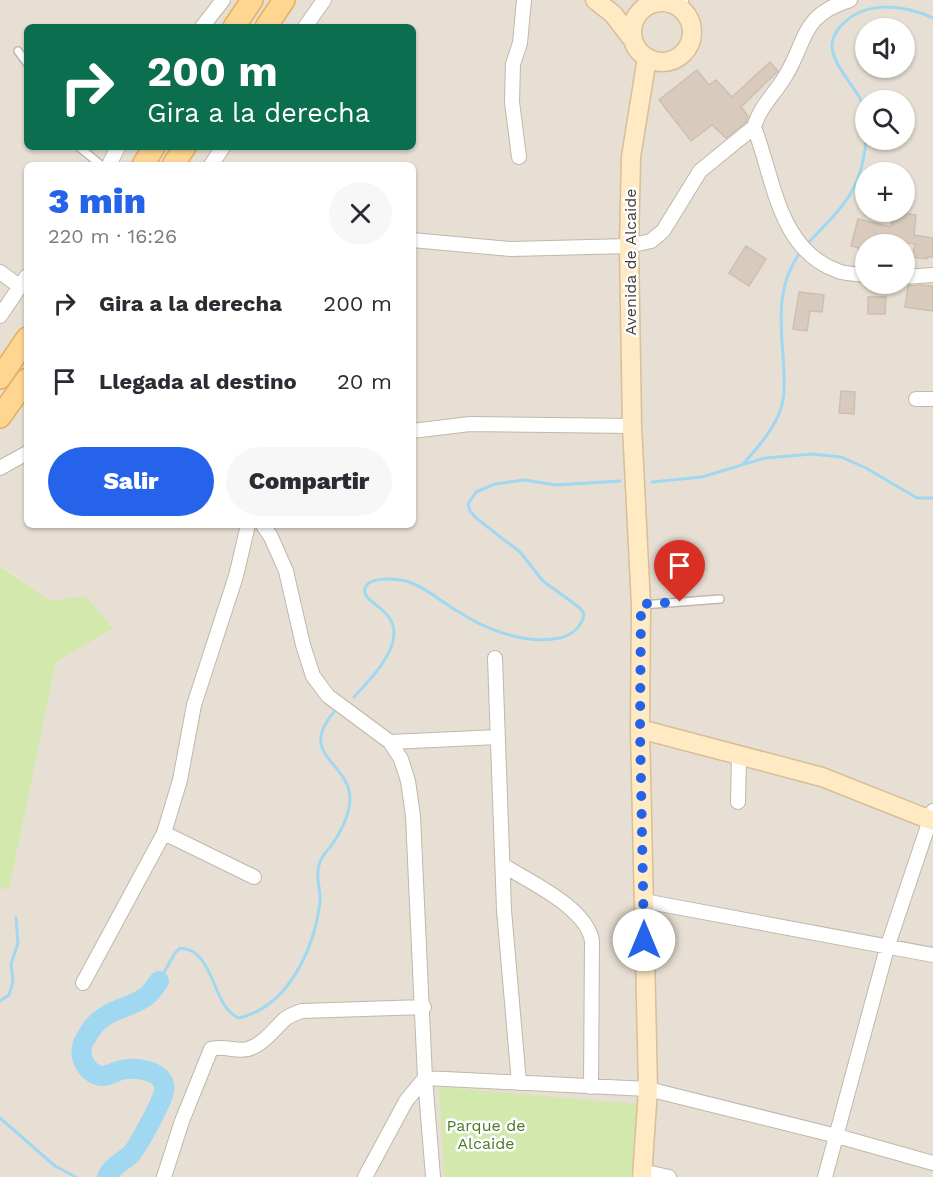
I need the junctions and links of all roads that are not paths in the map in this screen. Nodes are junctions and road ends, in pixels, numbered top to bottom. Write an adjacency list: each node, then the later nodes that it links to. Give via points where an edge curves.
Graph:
1 (223, 0): 10 (street)
2 (252, 0): 11 (main road)
3 (284, 0): 12 (main road)
4 (324, 0): 13 (street)
5 (524, 0): 20 (street, via 520,43 513,64 512,102)
6 (595, 0): 14 (main road, via 613,14)
7 (850, 0): 18 (street, via 816,18 805,31 786,74 758,113)
8 (641, 3): 9 (main road); 14 (main road, via 632,28)
9 (679, 3): 16 (main road, via 692,24 689,47 670,62)
10 (204, 24)
11 (236, 24)
12 (268, 24)
13 (307, 24)
14 (633, 40): 16 (main road)
15 (18, 51): 17 (lane)
16 (647, 58): 23 (main road, Avenida de Alcaide, via 631,157)
17 (24, 59)
18 (754, 127): 23 (street, via 699,171 663,231 651,241); 25 (street, via 796,242 812,258 838,271)
19 (83, 150): 21 (lane)
20 (519, 157)
21 (97, 162)
22 (416, 240): 23 (street, via 511,249)
23 (629, 246): 36 (main road, Avenida de Alcaide)
24 (0, 272): 28 (street)
25 (855, 273)
26 (933, 275): 27 (street)
27 (915, 276)
28 (23, 281): 29 (street)
29 (0, 316)
30 (24, 342): 31 (main road)
31 (0, 378)
32 (24, 383): 35 (main road)
33 (916, 399): 34 (street)
34 (933, 399)
35 (0, 417)
36 (632, 426): 37 (street, via 470,424); 43 (main road, Avenida de Alcaide)
37 (416, 431)
38 (24, 455): 39 (street)
39 (0, 468)
40 (247, 528): 51 (street, via 236,576 194,705 180,780)
41 (265, 528): 47 (street, via 286,571 313,676 328,696)
42 (720, 599): 43 (lane)
43 (641, 604): 45 (main road)
44 (495, 658): 46 (street)
45 (640, 729): 48 (main road); 54 (main road)
46 (498, 737): 47 (street); 52 (street)
47 (390, 742): 58 (street, via 408,781 413,816)
48 (739, 756): 49 (street); 50 (main road, via 822,777)
49 (738, 802)
50 (932, 817): 55 (street)
51 (164, 833): 53 (street); 57 (street)
52 (502, 866): 60 (street); 61 (street, via 580,916 590,929)
53 (254, 877)
54 (644, 901): 55 (street); 62 (main road)
55 (887, 948): 56 (street); 63 (street)
56 (933, 955)
57 (83, 983)
58 (424, 1007): 59 (street); 66 (street, via 302,1011 287,1017 268,1037 250,1048 211,1049)
59 (425, 1078): 60 (street); 67 (street, via 406,1101); 68 (street)
60 (519, 1083): 61 (street)
61 (591, 1087): 62 (street)
62 (648, 1089): 63 (street); 65 (main road)
63 (837, 1136): 64 (street); 70 (street)
64 (933, 1163)
65 (642, 1174): 69 (street)
66 (165, 1177)
67 (365, 1177)
68 (433, 1177)
69 (669, 1177)
70 (825, 1177)

